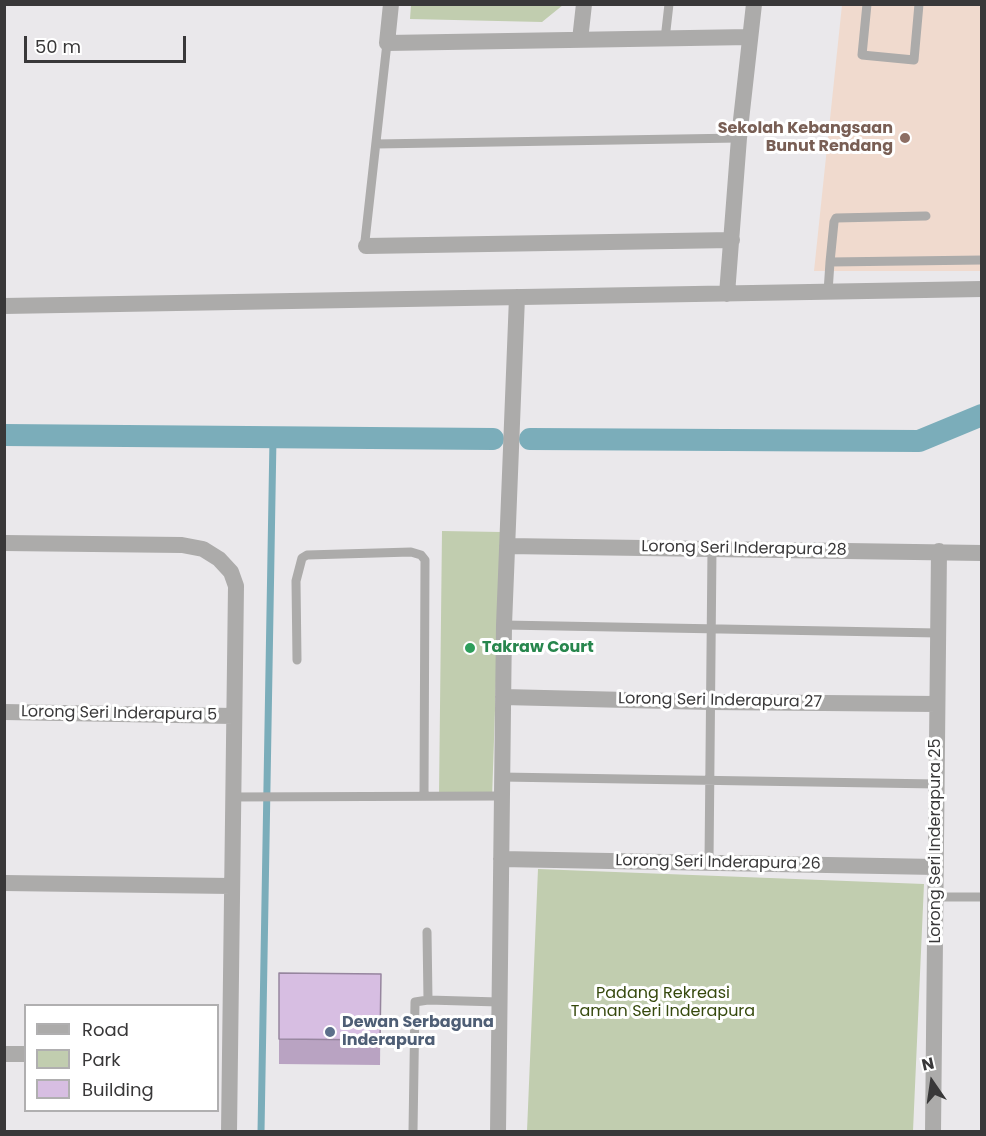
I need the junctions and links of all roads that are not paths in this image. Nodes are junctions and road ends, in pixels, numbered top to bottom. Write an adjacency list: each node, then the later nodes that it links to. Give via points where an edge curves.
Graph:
1 (392, 4): 10 (street)
2 (584, 4): 9 (street)
3 (669, 4): 8 (lane)
4 (754, 4): 7 (street)
5 (867, 4): 6 (lane, via 862,55 914,60)
6 (919, 4)
7 (750, 37): 8 (street); 11 (street)
8 (665, 39): 9 (street)
9 (580, 40): 10 (street)
10 (387, 43): 12 (lane)
11 (739, 138): 12 (lane); 14 (street)
12 (376, 144): 15 (lane)
13 (927, 216): 17 (lane, via 836,218)
14 (732, 240): 15 (street); 20 (street)
15 (366, 246)
16 (981, 260): 17 (lane)
17 (830, 262): 19 (lane)
18 (981, 289): 19 (street)
19 (828, 292): 20 (street)
20 (727, 294): 21 (street)
21 (517, 297): 22 (street); 24 (street)
22 (4, 306)
23 (4, 543): 36 (street, via 182,544 203,549 219,559 231,572 236,586)
24 (507, 546): 25 (street, Lorong Seri Inderapura 28); 28 (street)
25 (712, 549): 26 (street, Lorong Seri Inderapura 28); 29 (lane)
26 (939, 551): 27 (street, Lorong Seri Inderapura 28); 30 (street, Lorong Seri Inderapura 25)
27 (981, 553)
28 (504, 625): 29 (lane); 32 (street)
29 (711, 629): 30 (lane); 33 (lane)
30 (938, 633): 34 (street, Lorong Seri Inderapura 25)
31 (297, 660): 40 (lane, via 296,581 302,558 411,552 421,555 425,560)
32 (503, 697): 33 (street, Lorong Seri Inderapura 27); 37 (street)
33 (710, 702): 34 (street, Lorong Seri Inderapura 27); 38 (lane)
34 (937, 704): 39 (street, Lorong Seri Inderapura 25)
35 (4, 712): 36 (street, Lorong Seri Inderapura 5)
36 (233, 716): 42 (street)
37 (501, 777): 38 (lane); 41 (street)
38 (709, 781): 39 (lane); 44 (lane)
39 (937, 784): 45 (street, Lorong Seri Inderapura 25)
40 (424, 796): 41 (lane); 42 (lane)
41 (501, 796): 43 (street)
42 (240, 797): 47 (street)
43 (501, 859): 44 (street, Lorong Seri Inderapura 26); 52 (street)
44 (709, 862): 45 (street, Lorong Seri Inderapura 26)
45 (936, 867): 48 (street, Lorong Seri Inderapura 25)
46 (4, 883): 47 (street)
47 (231, 886): 55 (street)
48 (936, 897): 49 (lane); 59 (street, Lorong Seri Inderapura 25)
49 (981, 897)
50 (427, 932): 51 (lane)
51 (428, 1000): 52 (lane); 57 (lane, via 415,1002 414,1006)
52 (499, 1002): 58 (street)
53 (4, 1054): 54 (street)
54 (24, 1054)
55 (224, 1055): 56 (street)
56 (229, 1131)
57 (413, 1131)
58 (498, 1131)
59 (933, 1131)

